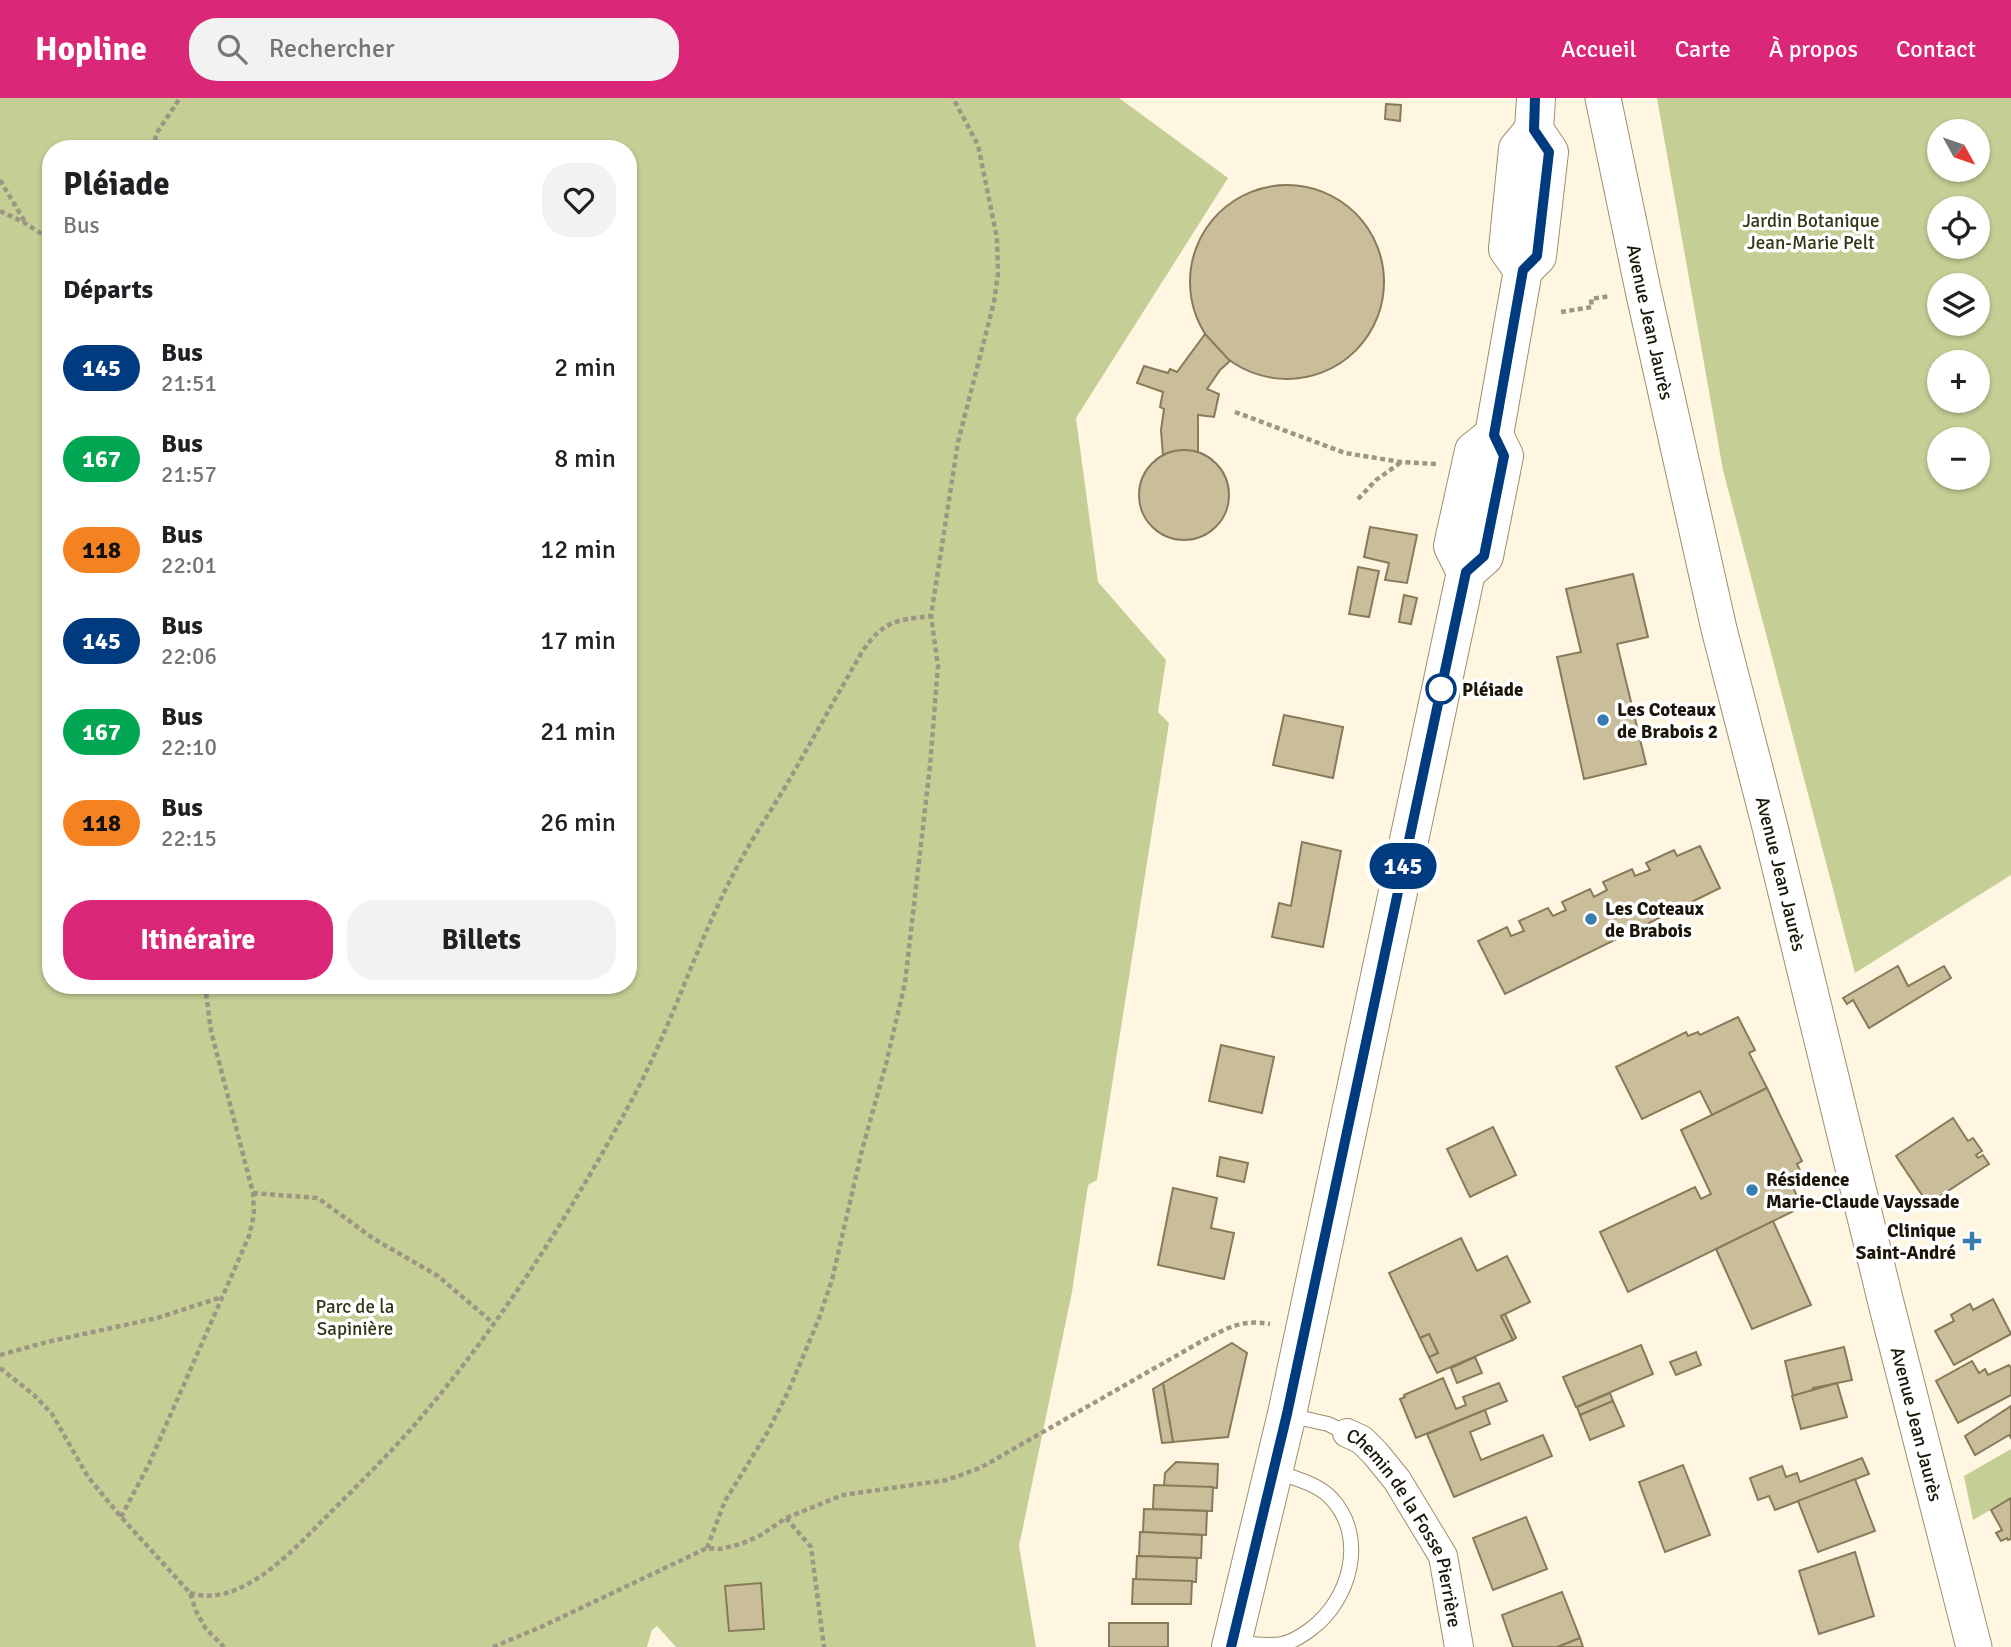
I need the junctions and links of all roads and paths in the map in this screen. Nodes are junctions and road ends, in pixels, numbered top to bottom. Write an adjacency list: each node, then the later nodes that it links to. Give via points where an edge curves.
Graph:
1 (180, 98): 5 (path)
2 (953, 98): 16 (path, via 978,145 998,238 998,274 995,302 958,442)
3 (1603, 98): 36 (street, Avenue Jean Jaurès, via 1719,629)
4 (1535, 114): 24 (main road, via 1518,149 1508,249 1523,270 1494,435 1474,451 1453,546 1466,572)
5 (155, 140)
6 (0, 180): 8 (path)
7 (0, 211): 8 (path)
8 (25, 223): 9 (path)
9 (42, 234)
10 (1607, 297): 11 (path, via 1591,299 1592,307)
11 (1561, 312)
12 (1235, 412): 13 (path, via 1329,448)
13 (1401, 462): 14 (path); 15 (path)
14 (1415, 462)
15 (1358, 499)
16 (931, 616): 20 (path, via 884,626 862,652 742,858 630,1102 576,1199); 29 (path, via 938,666 930,766 905,984 886,1064 818,1321 783,1402 725,1502)
17 (206, 994): 18 (path, via 211,1031)
18 (253, 1193): 19 (path, via 249,1236); 20 (path, via 317,1198 374,1239 438,1276)
19 (223, 1297): 22 (path); 27 (path)
20 (493, 1323): 30 (path, via 411,1429 286,1556 236,1590 203,1597)
21 (1273, 1324): 28 (path, via 1239,1323 980,1468 947,1480 843,1495)
22 (0, 1356)
23 (0, 1368): 27 (path, via 52,1414 88,1477)
24 (1287, 1414): 25 (lane, Chemin de la Fosse Pierrière); 26 (main road)
25 (1347, 1433): 35 (street, Chemin de la Fosse Pierrière, via 1362,1440 1383,1462 1443,1556)
26 (1274, 1471): 31 (main road); 31 (lane, via 1320,1488 1342,1512 1351,1541 1348,1577 1329,1613 1301,1636 1282,1644)
27 (121, 1517): 30 (path)
28 (786, 1518): 29 (path, via 741,1544); 34 (path, via 811,1548)
29 (707, 1548): 33 (path)
30 (190, 1593): 32 (path, via 206,1629)
31 (1232, 1645)
32 (225, 1647)
33 (493, 1647)
34 (824, 1647)
35 (1459, 1647)
36 (1974, 1647)

